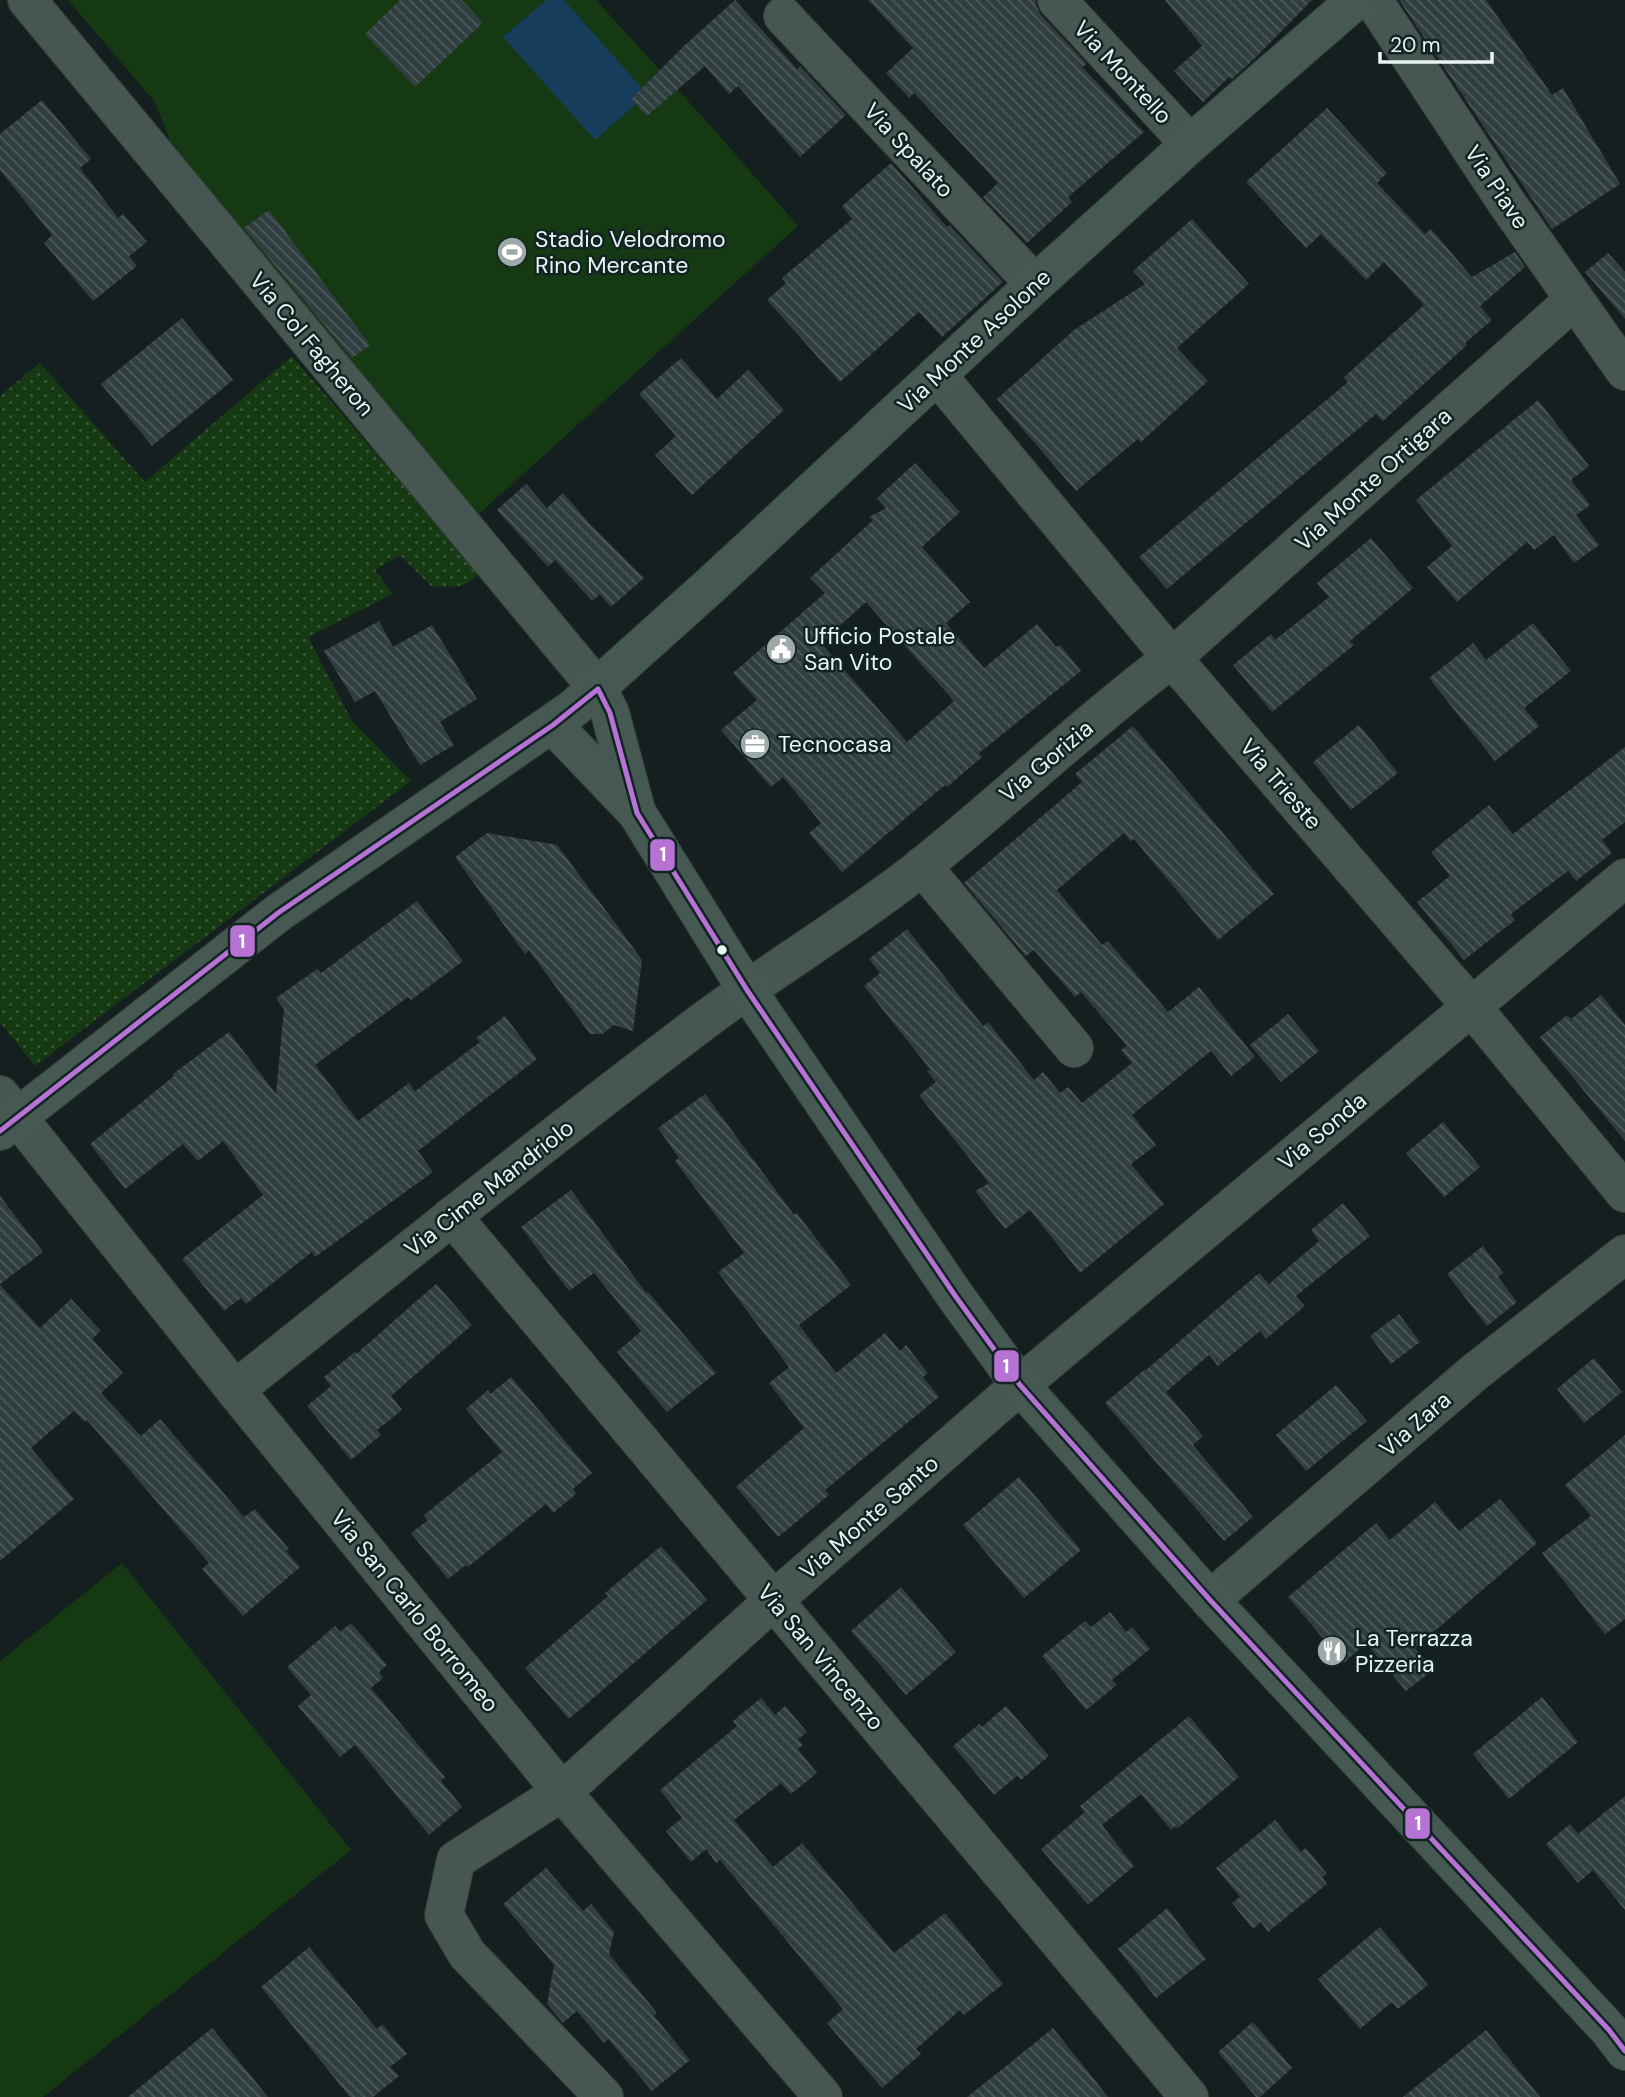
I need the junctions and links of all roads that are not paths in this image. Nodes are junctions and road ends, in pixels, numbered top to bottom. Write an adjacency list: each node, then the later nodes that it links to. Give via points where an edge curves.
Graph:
1 (12, 0): 6 (street)
2 (27, 0): 14 (street, Via Col Fagheron)
3 (1057, 0): 8 (street, Via Montello)
4 (1356, 0): 8 (street, Via Monte Asolone)
5 (1373, 0): 10 (street, Via Piave)
6 (0, 10)
7 (783, 16): 9 (street, Via Spalato)
8 (1190, 144): 9 (street, Via Monte Asolone)
9 (1035, 284): 12 (street, Via Monte Asolone)
10 (1574, 300): 11 (street, Via Piave); 13 (street, Via Monte Ortigara)
11 (1625, 371)
12 (937, 374): 13 (street, Via Trieste); 14 (street, Via Monte Asolone)
13 (1172, 658): 17 (street, Via Gorizia); 20 (street, Via Trieste)
14 (598, 688): 15 (street, Via Monte Asolone); 16 (street, via 610,713)
15 (553, 725): 16 (street); 22 (street, Via Monte Asolone, via 278,913)
16 (637, 813): 19 (street)
17 (922, 866): 19 (street, Via Gorizia); 21 (street)
18 (1625, 878): 20 (street, Via Sonda)
19 (747, 990): 24 (street, Via Cime Mandriolo); 26 (street)
20 (1471, 1006): 23 (street, Via Trieste); 26 (street, Via Sonda)
21 (1074, 1048)
22 (6, 1114): 27 (street, Via San Carlo Borromeo)
23 (1625, 1193)
24 (452, 1216): 27 (street, Via Cime Mandriolo); 28 (street, Via San Vincenzo)
25 (1625, 1254): 29 (street, Via Zara, via 1475,1372)
26 (1020, 1385): 28 (street, Via Monte Santo); 29 (street)
27 (235, 1390): 30 (street, Via San Carlo Borromeo)
28 (774, 1600): 30 (street, Via Monte Santo); 34 (street, Via San Vincenzo)
29 (1210, 1600): 31 (street)
30 (562, 1792): 32 (street, Via Monte Santo, via 456,1860 444,1914 467,1954); 33 (street, Via San Carlo Borromeo)
31 (1625, 2050)
32 (604, 2097)
33 (823, 2097)
34 (1189, 2097)

